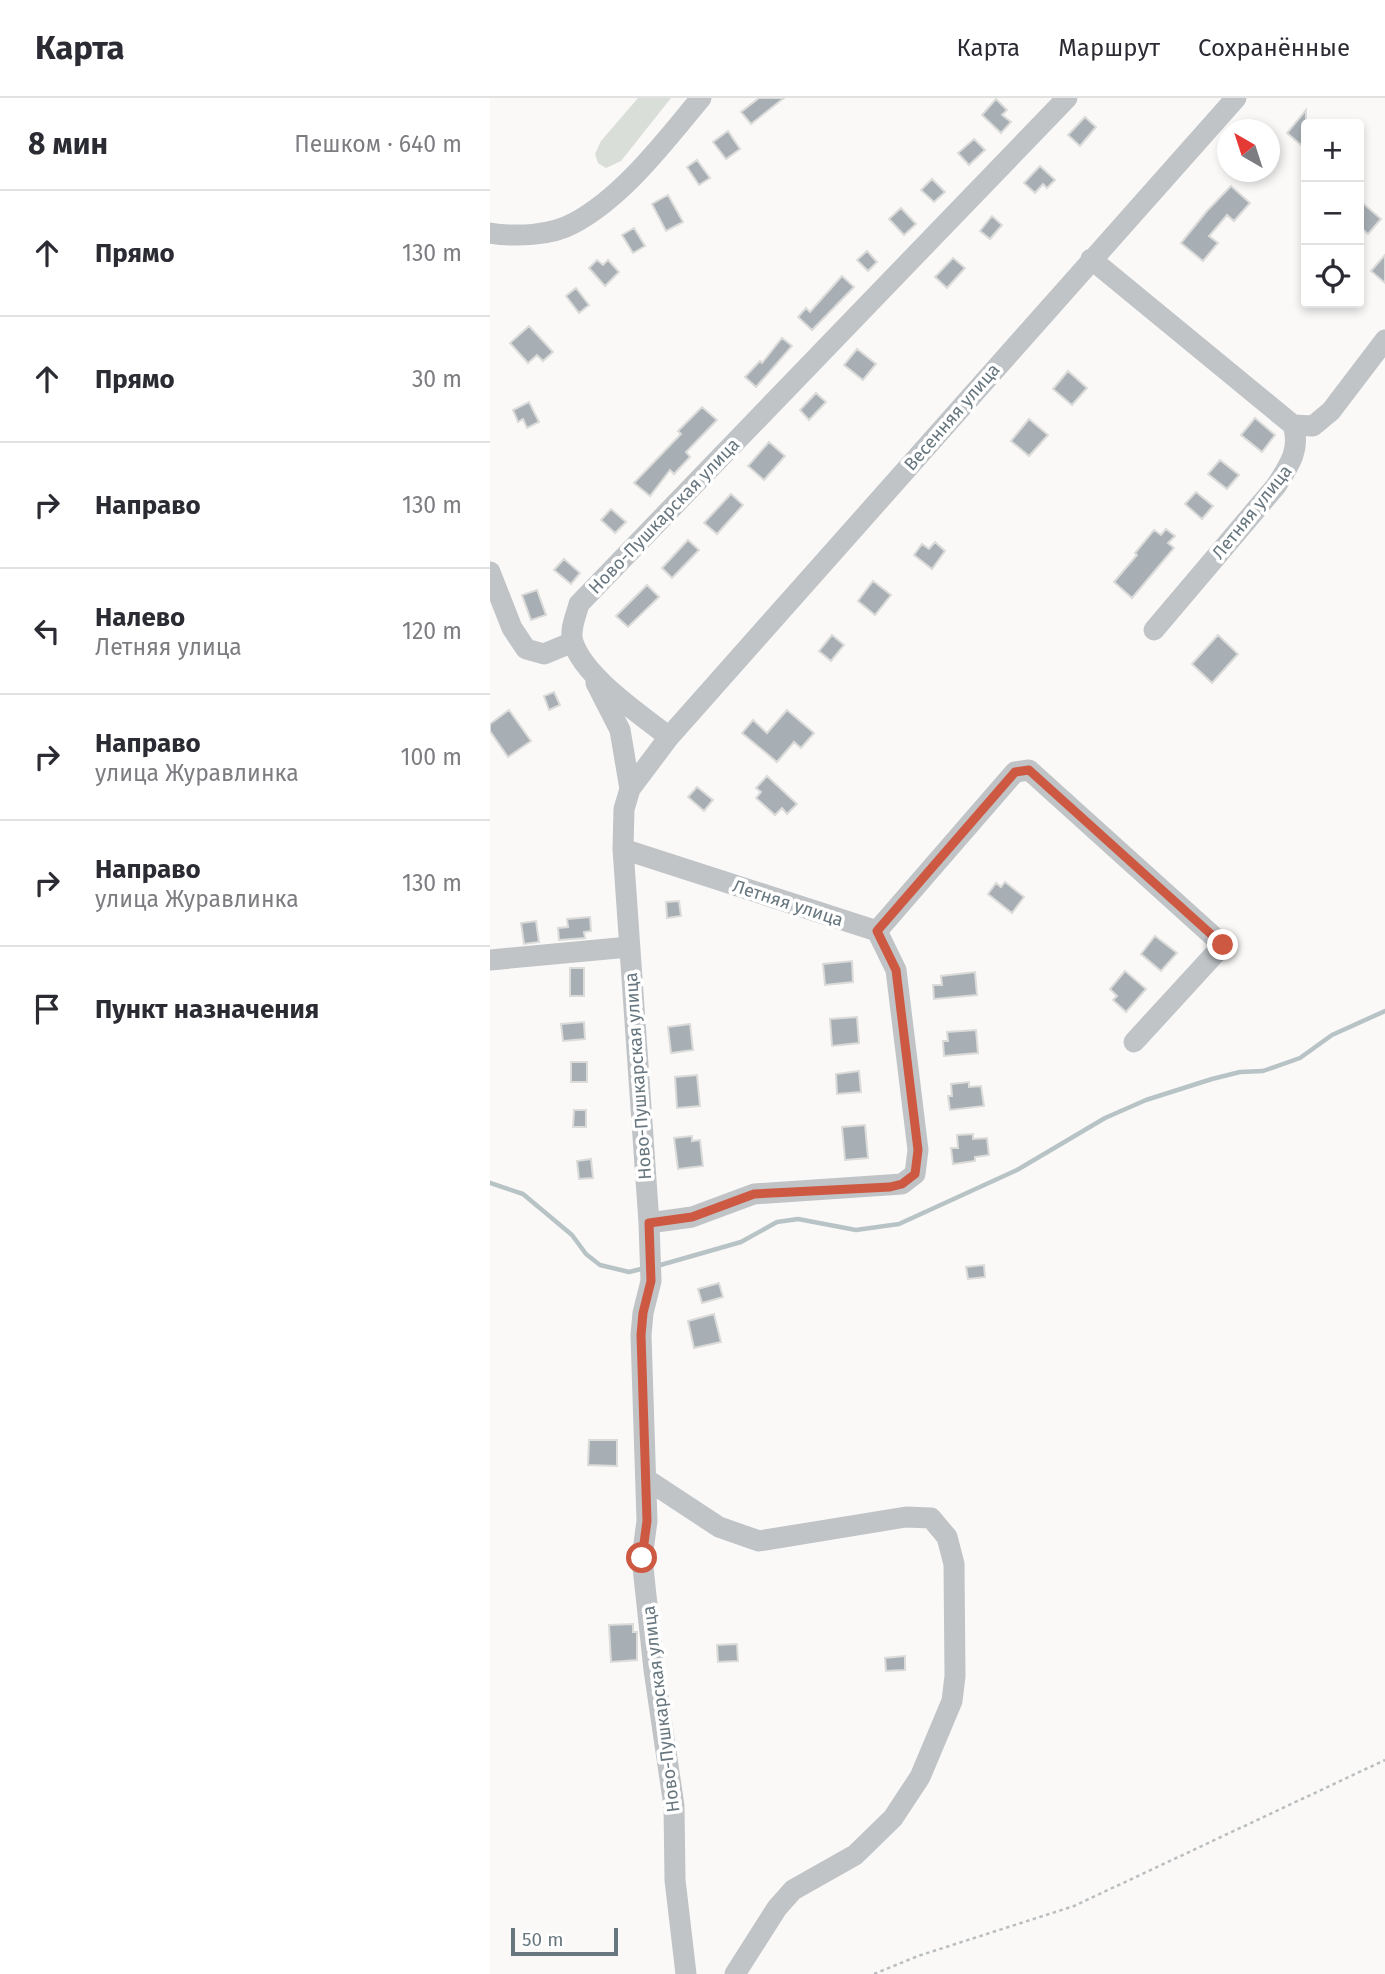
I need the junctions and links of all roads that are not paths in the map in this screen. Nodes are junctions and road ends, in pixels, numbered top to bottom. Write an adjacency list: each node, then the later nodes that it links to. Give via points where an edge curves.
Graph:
1 (701, 98): 4 (street, via 616,194 573,224 514,237)
2 (1067, 98): 10 (street, Ново-Пушкарская улица, via 579,604)
3 (1236, 98): 5 (street, Весенняя улица)
4 (490, 233)
5 (1091, 259): 7 (street); 12 (street, Весенняя улица)
6 (1385, 340): 7 (street, via 1331,411 1313,426)
7 (1293, 425): 9 (street, Летняя улица, via 1297,436 1293,462)
8 (490, 572): 10 (street, via 512,628 526,649 544,654)
9 (1154, 630)
10 (573, 642): 11 (street)
11 (593, 674): 12 (street); 13 (street, via 620,730)
12 (669, 737): 13 (street, Ново-Пушкарская улица)
13 (630, 789): 14 (street, Ново-Пушкарская улица, via 624,808)
14 (623, 849): 15 (street, Летняя улица); 16 (street, Ново-Пушкарская улица)
15 (877, 931): 18 (street, via 1015,772 1029,770 1223,945); 19 (street, via 896,970 918,1150 915,1174 890,1187 754,1194 692,1217)
16 (629, 947): 17 (street); 19 (street, Ново-Пушкарская улица)
17 (490, 960)
18 (1134, 1042)
19 (649, 1223): 20 (street, Ново-Пушкарская улица, via 651,1267 641,1335)
20 (646, 1479): 21 (street, Ново-Пушкарская улица, via 642,1558 674,1806 675,1880); 22 (street, via 719,1527 759,1541 906,1517 931,1518 947,1537 954,1564 952,1701 920,1777 893,1818 855,1855 793,1890)
21 (686, 1974)
22 (735, 1974)

